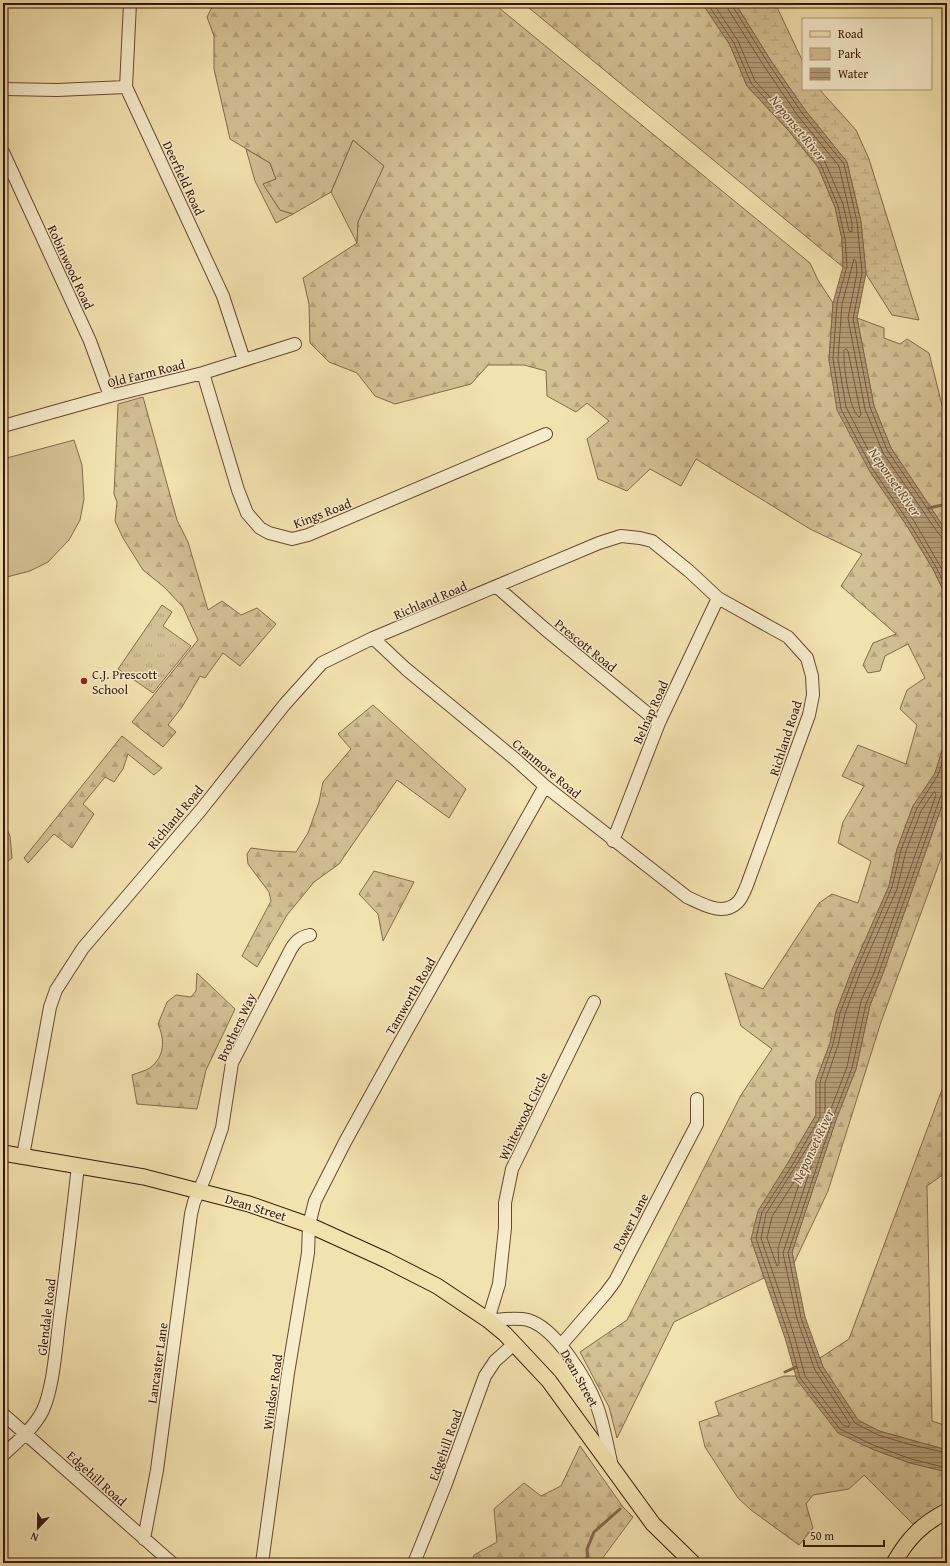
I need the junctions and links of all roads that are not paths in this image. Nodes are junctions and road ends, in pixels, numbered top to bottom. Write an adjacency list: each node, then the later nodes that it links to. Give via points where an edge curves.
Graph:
1 (130, 3): 2 (street, Deerfield Road)
2 (126, 87): 3 (street); 6 (street, Deerfield Road, via 223,296)
3 (3, 89)
4 (3, 152): 8 (street, Robinwood Road, via 90,341)
5 (295, 344): 6 (street, Old Farm Road)
6 (244, 360): 7 (street, Old Farm Road)
7 (203, 373): 8 (street, Old Farm Road); 10 (street, Kings Road, via 247,513 260,528 292,539 308,536)
8 (110, 396): 9 (street, Old Farm Road)
9 (3, 426)
10 (546, 434)
11 (497, 587): 12 (street, Richland Road, via 620,536 652,541); 13 (street, Richland Road); 14 (street, Prescott Road)
12 (718, 598): 14 (street, Belnap Road); 17 (street, Richland Road, via 788,637 798,647 807,658 812,676 813,695 809,715 747,885 738,902 725,909)
13 (373, 638): 15 (street, Cranmore Road); 22 (street, Richland Road, via 322,664 285,704 200,811 83,948 66,973 50,1007)
14 (659, 723): 16 (street, Belnap Road)
15 (545, 786): 16 (street, Cranmore Road); 25 (street, Tamworth Road, via 345,1142 315,1201)
16 (613, 841): 17 (street, Cranmore Road, via 687,897)
17 (712, 908)
18 (310, 935): 24 (street, Brothers Way, via 297,940 291,949 232,1063 222,1128)
19 (594, 1002): 26 (street, Whitewood Circle, via 512,1169 505,1203 505,1234 499,1284)
20 (696, 1099): 28 (street, Power Lane, via 697,1124 615,1281)
21 (3, 1153): 22 (main road, Dean Street)
22 (23, 1156): 23 (main road, Dean Street)
23 (78, 1166): 24 (main road, Dean Street, via 144,1177); 30 (street, Glendale Road, via 55,1359 44,1408)
24 (199, 1190): 25 (main road, Dean Street); 34 (street, Lancaster Lane, via 191,1214 157,1470)
25 (309, 1225): 26 (main road, Dean Street, via 437,1286); 36 (street, Windsor Road, via 308,1253 288,1373)
26 (488, 1320): 27 (main road, Dean Street); 28 (street, Dean Street, via 527,1320 540,1325)
27 (514, 1344): 32 (main road, Dean Street, via 548,1381); 37 (street, Edgehill Road, via 495,1361 485,1376)
28 (561, 1345): 32 (street, Dean Street, via 597,1406)
29 (3, 1414): 30 (street, Edgehill Road)
30 (26, 1434): 31 (street, Glendale Road); 34 (street, Edgehill Road)
31 (3, 1455)
32 (613, 1468): 38 (main road, Dean Street, via 653,1524)
33 (947, 1511): 39 (main road, via 919,1529 903,1547)
34 (144, 1539): 35 (street, Edgehill Road)
35 (172, 1563)
36 (262, 1563)
37 (414, 1563)
38 (693, 1563)
39 (894, 1563)

